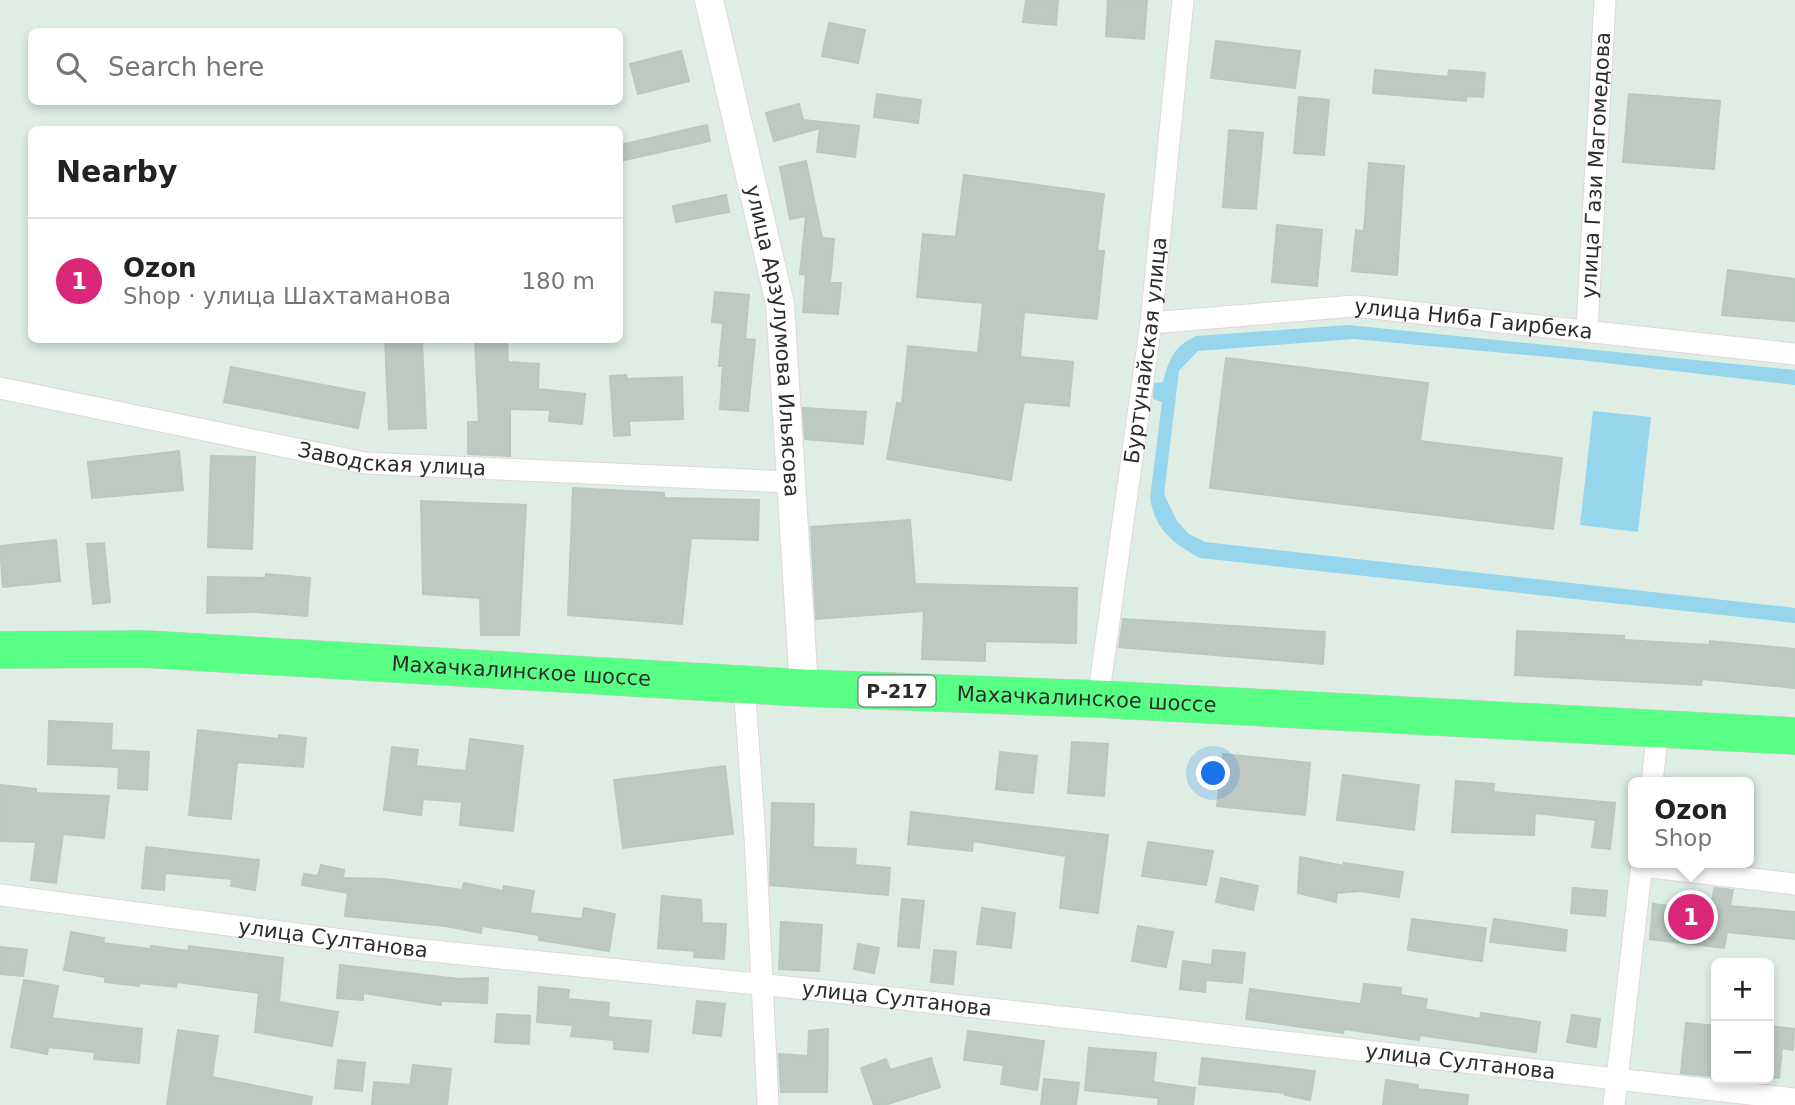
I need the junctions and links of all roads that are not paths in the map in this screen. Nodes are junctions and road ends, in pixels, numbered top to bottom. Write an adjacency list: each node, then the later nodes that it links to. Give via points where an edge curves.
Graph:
1 (709, 0): 8 (street, улица Арзулумова Ильясова, via 780,304)
2 (1183, 0): 4 (street, Буртунайская улица)
3 (1605, 0): 5 (street, улица Гази Магомедова)
4 (1152, 323): 5 (street, улица Ниба Гаирбека, via 1355,306); 12 (street, Буртунайская улица)
5 (1587, 329): 6 (street, улица Ниба Гаирбека)
6 (1795, 354)
7 (0, 388): 8 (street, Заводская улица, via 365,463)
8 (791, 482): 11 (street, улица Арзулумова Ильясова)
9 (0, 650): 10 (highway, Махачкалинское шоссе / Р-217, via 144,649)
10 (744, 683): 11 (highway, Махачкалинское шоссе / Р-217); 20 (street)
11 (804, 688): 12 (highway, Махачкалинское шоссе / Р-217)
12 (1098, 699): 13 (highway, Махачкалинское шоссе / Р-217)
13 (1658, 729): 14 (highway, Махачкалинское шоссе / Р-217); 15 (street)
14 (1795, 736)
15 (1653, 777)
16 (1642, 868): 21 (street)
17 (1666, 868): 18 (street)
18 (1795, 884)
19 (0, 895): 20 (street, улица Султанова, via 403,948)
20 (763, 984): 21 (street, улица Султанова); 23 (street)
21 (1617, 1079): 22 (street, улица Султанова); 24 (street)
22 (1795, 1099)
23 (768, 1105)
24 (1614, 1105)

